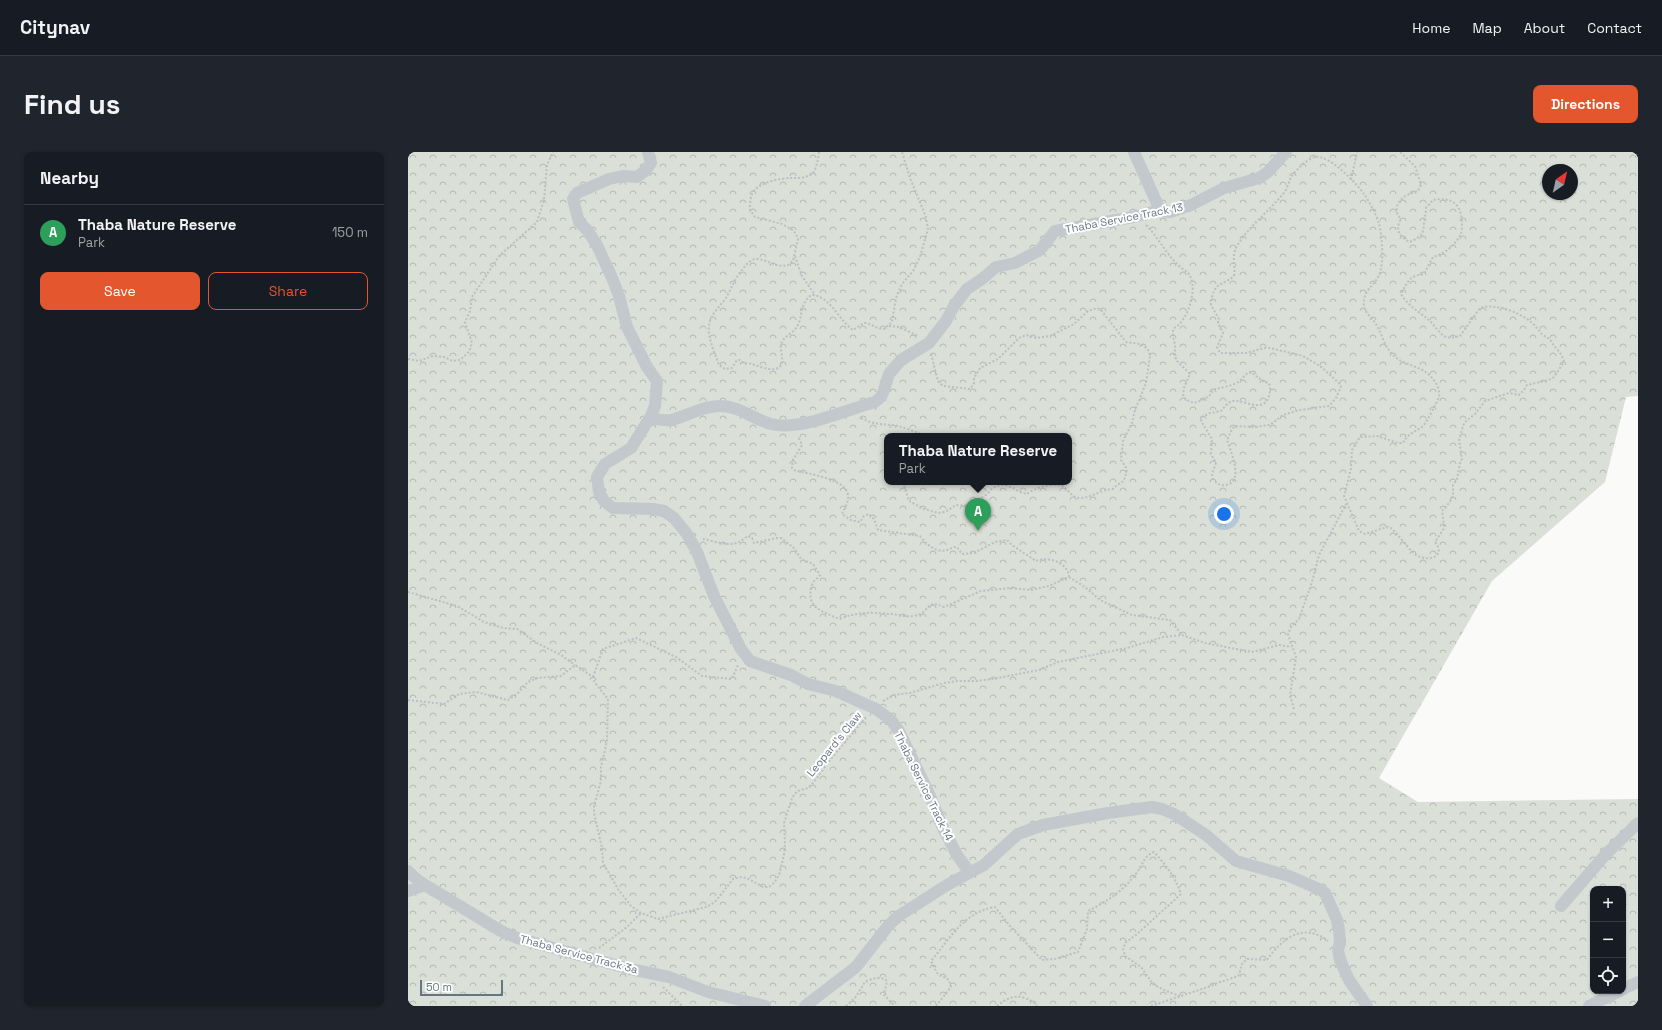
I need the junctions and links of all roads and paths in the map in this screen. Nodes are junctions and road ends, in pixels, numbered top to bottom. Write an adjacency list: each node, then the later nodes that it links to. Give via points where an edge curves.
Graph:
1 (553, 152): 16 (path, via 547,165 544,200 537,222 499,256 472,297 470,311 464,322 472,343 469,352 460,360 452,361 432,356 419,361)
2 (648, 152): 18 (street, Thaba Service Track 14, via 651,163 637,177 609,179 577,193 573,199 579,222 597,245 613,280 627,328 657,381 655,406)
3 (819, 152): 12 (path, via 814,172 809,176 762,185 751,199 750,210 755,217 782,224 793,230 798,239)
4 (902, 152): 14 (path, via 928,229 920,257 896,298 894,317)
5 (1134, 152): 10 (street)
6 (1286, 152): 10 (street, Thaba Service Track 13, via 1259,178 1224,188 1191,205 1170,212)
7 (1357, 152): 9 (path)
8 (1400, 152): 26 (path, via 1418,170 1421,185 1418,191 1400,200 1397,206 1400,218 1398,228 1401,235 1410,242 1424,232 1426,208 1433,200 1449,200 1454,203 1461,212 1462,222 1461,233 1451,247 1441,255 1433,257 1424,274 1412,276 1407,282 1401,294 1404,300 1439,332 1450,338 1460,336 1480,308 1502,308 1527,319 1541,334 1550,339 1563,356 1564,362 1554,377 1526,385 1519,395 1509,392 1485,401 1464,423 1459,440 1462,459 1453,485 1453,496 1442,511 1444,525 1435,542 1439,551 1436,556 1424,558 1412,552 1391,528 1364,534 1359,531)
9 (1351, 180): 11 (path, via 1347,174 1318,156 1306,162 1292,176 1287,190 1252,225 1233,254 1234,276 1219,284 1214,293 1212,305 1223,333 1217,348 1220,353 1246,353 1270,348 1303,356 1320,366 1341,387 1329,406 1283,415 1270,425 1235,426 1227,440 1235,464 1235,476 1230,484 1225,486 1219,485 1213,478 1216,463 1211,454 1212,439 1201,421 1202,417 1221,411 1229,402 1256,405 1263,402 1268,398 1269,383 1251,372 1232,385 1213,390 1210,396 1197,403 1183,397 1190,374 1174,354 1176,348 1172,332 1186,317 1192,298 1193,283 1191,277 1177,264 1150,229); 26 (path, via 1365,195 1381,231 1380,273 1367,291 1364,307 1393,356 1430,375 1438,386 1439,395 1424,425 1407,436 1403,443 1378,436 1360,437 1352,450 1351,469 1344,490)
10 (1160, 210): 11 (street, Thaba Service Track 13)
11 (1133, 217): 15 (street, Thaba Service Track 13, via 1055,231 1040,250 1015,263 996,267 967,289)
12 (794, 255): 13 (path, via 802,276); 13 (path, via 793,261 788,265 779,266 756,259 741,270 725,299 714,312 709,325 713,352 719,365 728,369 740,360 762,368 777,368 782,362 782,341 796,328 804,302 811,295)
13 (815, 295): 14 (path, via 829,304 853,330 864,323 879,329)
14 (889, 326): 15 (path, via 899,327)
15 (929, 343): 17 (street, Thaba Service Track 13, via 902,360 889,374 881,397 875,402); 25 (path, via 938,381 944,386 970,389 980,368 998,359 1019,338 1026,335 1036,338 1050,336 1074,324 1088,311 1097,308 1126,342 1147,348 1150,356 1149,370 1132,423 1123,441 1121,460 1127,469 1124,481 1113,489 1086,498 1074,498)
16 (408, 359)
17 (845, 412): 19 (street, Thaba Service Track 13); 20 (path, via 873,424 897,425)
18 (650, 418): 19 (street, Thaba Service Track 13, via 669,420 703,408 719,406 733,407 772,424); 27 (street, Thaba Service Track 14, via 631,448 604,464 597,477 599,492 604,501 613,508 664,511 674,518)
19 (794, 426): 28 (path, via 802,445 793,460 792,468 842,485 847,490 849,498 842,514 851,520 860,522 869,514 878,530 920,536 934,549 942,551 953,547 962,554 974,553 995,542 1007,540 1036,561 1054,560 1061,564 1066,568)
20 (920, 433)
21 (904, 485): 22 (path, via 909,501 924,510 938,513 956,505 970,506)
22 (998, 485)
23 (1007, 485): 24 (path, via 1027,494)
24 (1050, 485)
25 (1058, 485)
26 (1346, 503): 31 (path, via 1319,555 1299,619 1288,634)
27 (687, 534): 28 (path, via 718,543 739,542 748,536 754,543 782,538 795,548 801,559 813,564 820,575 812,584 810,600 813,605 839,619 849,614 866,612 912,616 921,614 934,603 944,607 981,591 1010,588 1031,590 1049,586); 32 (street, Thaba Service Track 14)
28 (1069, 577): 30 (path, via 1085,586 1100,600 1132,615 1170,620)
29 (408, 592): 33 (path, Leopard's Claw, via 457,606 484,622 516,629)
30 (1182, 635): 31 (path, via 1205,643 1252,652 1279,645); 36 (path, via 1163,637 1127,648 1058,662 1039,670 977,681 958,681 894,695)
31 (1291, 647): 37 (path, via 1296,657 1290,695)
32 (741, 649): 34 (path, via 738,666 732,679 702,676 676,657 636,638 603,648); 36 (street, Thaba Service Track 14, via 750,662 791,675 808,684 836,691)
33 (575, 666): 34 (path, Leopard's Claw); 35 (path, via 561,676 537,678 528,682 508,700 476,692 459,694 444,704)
34 (593, 677): 44 (path, Leopard's Claw, via 608,699 607,741 594,806 603,863 618,889 631,906)
35 (408, 700)
36 (876, 709): 40 (street, Thaba Service Track 14, via 891,720 899,731 943,828); 44 (path, Leopard's Claw, via 865,717 814,782 808,788 797,791 792,798 784,823 784,854 779,875 774,883 769,887 763,887 753,880 736,877 716,902 706,907 658,919)
37 (1294, 709)
38 (1638, 823): 43 (street, via 1606,854)
39 (408, 870): 41 (street, Thaba Service Track 3a)
40 (970, 873): 45 (street, via 984,864 1013,837 1030,829 1108,812 1162,808 1206,835 1236,861 1289,876 1324,893 1337,920 1340,943); 52 (street, via 893,921 856,967)
41 (426, 885): 42 (street); 46 (street, Thaba Service Track 3a, via 501,931)
42 (408, 891)
43 (1561, 906)
44 (641, 913): 46 (path, via 608,942)
45 (1338, 950): 50 (path, via 1322,937 1308,932 1289,937 1276,947 1267,960 1247,959 1242,964 1239,975); 59 (street, via 1349,980)
46 (584, 957): 51 (street, Thaba Service Track 3a, via 669,977 708,992)
47 (1638, 982): 48 (street)
48 (1626, 988)
49 (1614, 994): 60 (street)
50 (1180, 996): 55 (path, via 1153,984 1141,967 1125,956 1123,949 1126,942 1180,894 1169,868 1154,852 1146,855 1136,875 1114,897 1088,911 1087,929 1078,952 1042,960 995,907 983,909 971,916 956,928 931,961 937,973 949,980 951,987); 58 (path)
51 (765, 1006)
52 (805, 1006)
53 (846, 1006): 54 (path, via 855,998 865,982 878,978 887,981 884,995)
54 (895, 1006)
55 (936, 1006)
56 (998, 1006): 57 (path, via 1015,996 1029,998)
57 (1037, 1006)
58 (1151, 1006)
59 (1367, 1006)
60 (1589, 1006)

